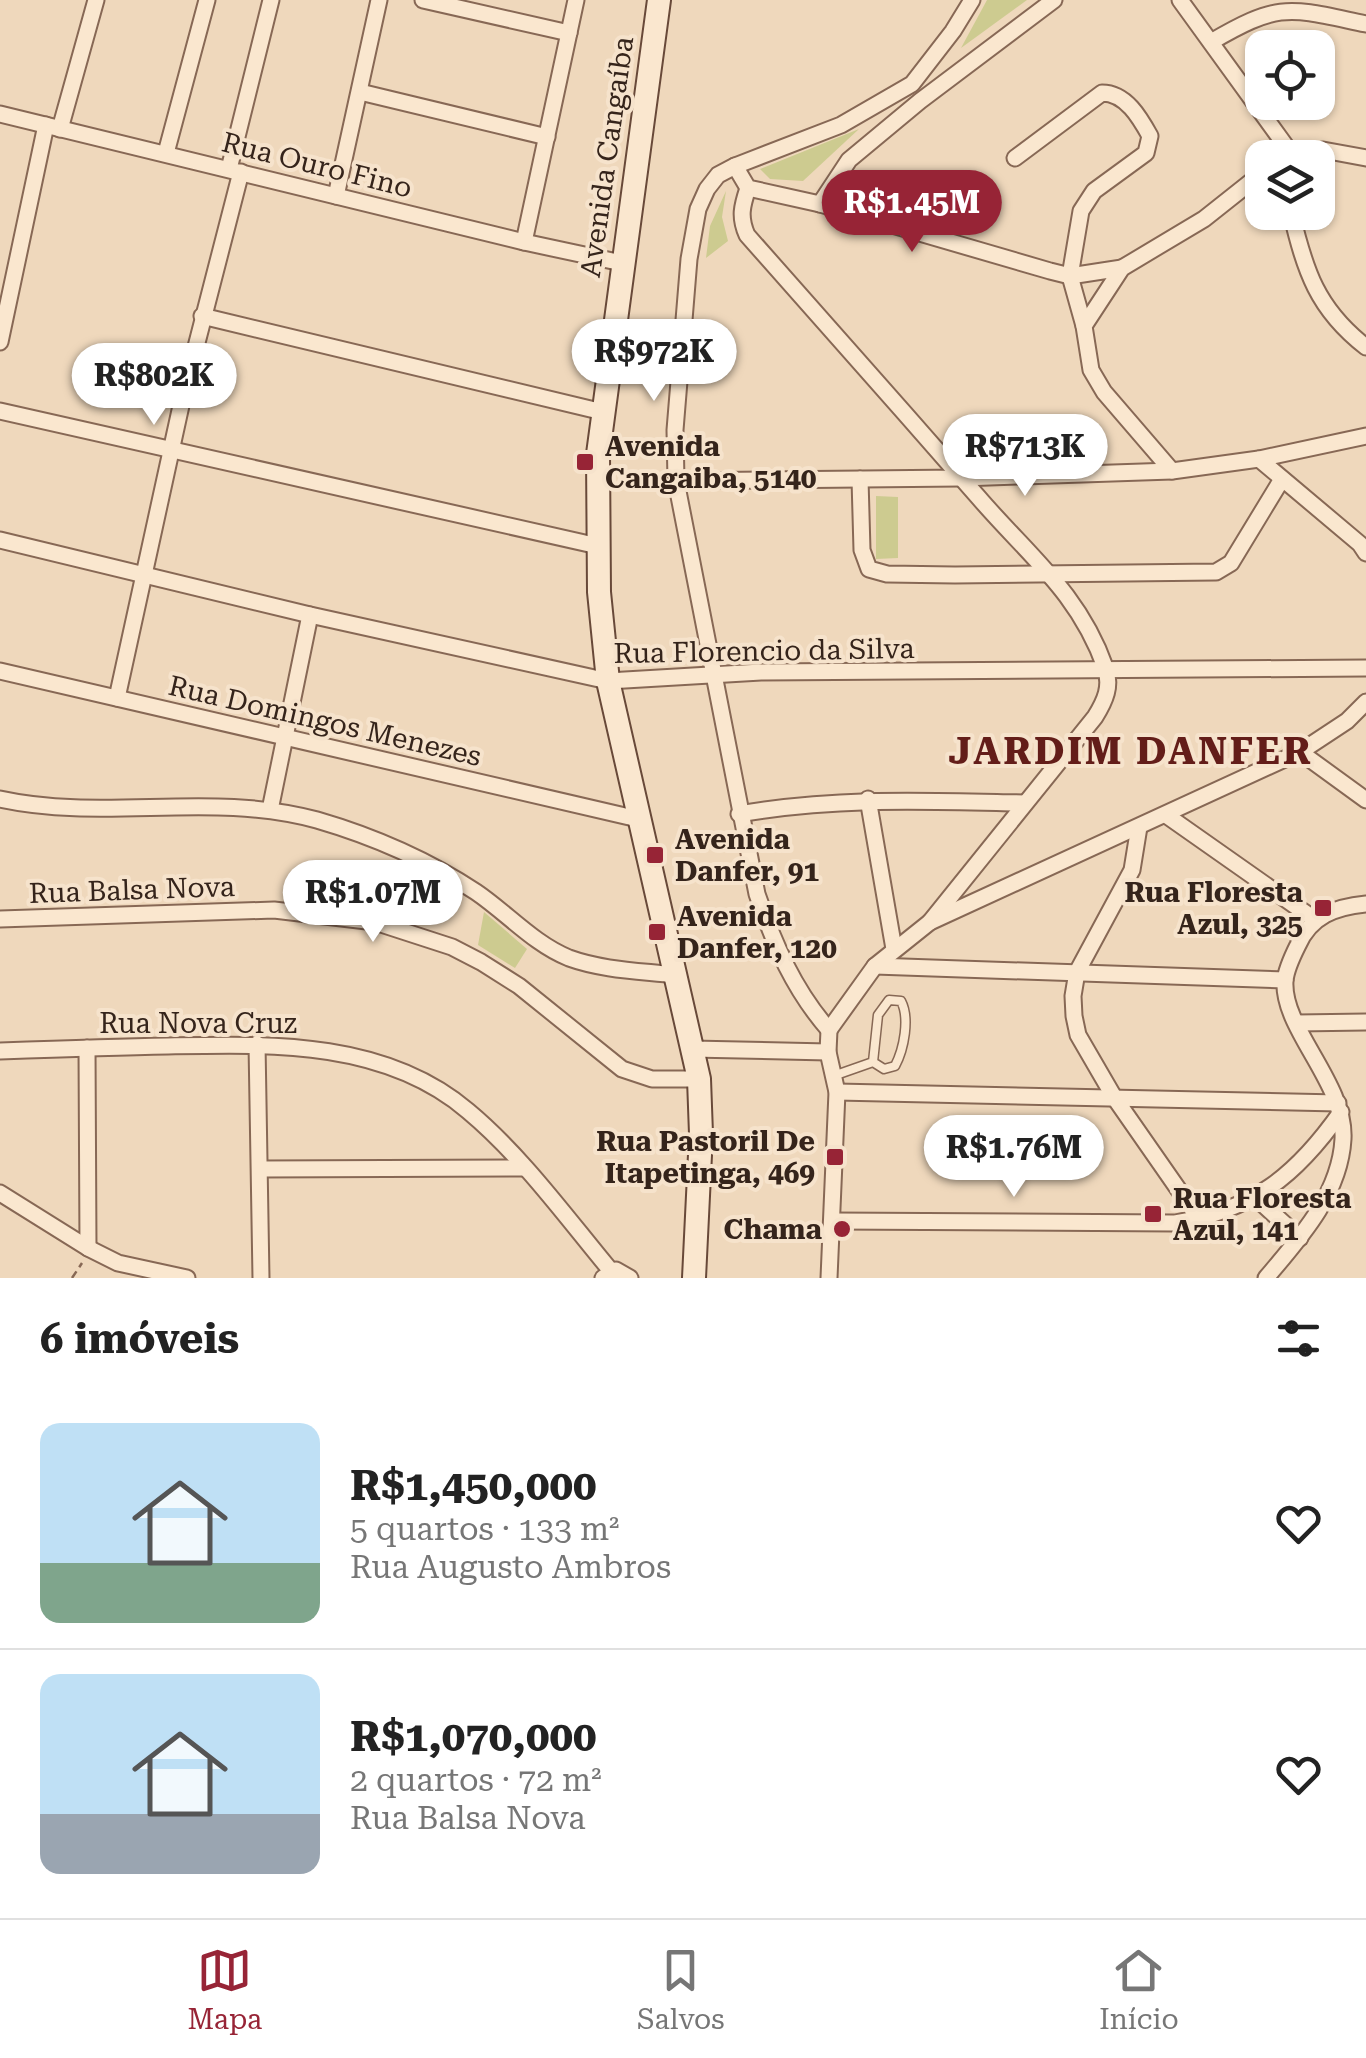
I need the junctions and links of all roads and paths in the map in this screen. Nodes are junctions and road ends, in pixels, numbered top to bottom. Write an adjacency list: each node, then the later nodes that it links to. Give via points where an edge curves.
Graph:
1 (96, 0): 18 (street)
2 (208, 0): 22 (street)
3 (271, 0): 26 (street)
4 (379, 0): 15 (street)
5 (423, 0): 12 (street)
6 (576, 0): 12 (street)
7 (659, 0): 33 (main road, Avenida Cangaíba)
8 (972, 0): 14 (street)
9 (1054, 0): 16 (street)
10 (1180, 0): 13 (street)
11 (1366, 24): 13 (street, via 1274,11)
12 (568, 34): 19 (street)
13 (1211, 42): 20 (street)
14 (912, 84): 16 (street); 25 (street, via 841,124)
15 (360, 92): 19 (street); 29 (street)
16 (920, 100): 30 (street, via 849,160)
17 (0, 114): 18 (street, Rua Ouro Fino)
18 (53, 127): 22 (street, Rua Ouro Fino); 38 (street)
19 (547, 137): 32 (street)
20 (1280, 140)
21 (1335, 152): 24 (street)
22 (166, 153): 26 (street, Rua Ouro Fino)
23 (1015, 158): 35 (street, via 1102,93 1119,96 1148,132 1146,153 1086,202)
24 (1366, 158)
25 (734, 166): 28 (street); 49 (street, via 718,175 698,209 674,430)
26 (235, 170): 29 (street, Rua Ouro Fino); 36 (street)
27 (1245, 187): 34 (street, via 1204,220)
28 (748, 188): 30 (street); 46 (street, via 741,209 747,234)
29 (336, 196): 32 (street, Rua Ouro Fino)
30 (820, 204): 35 (street)
31 (1296, 230): 39 (street, via 1304,267 1328,312)
32 (524, 242): 33 (street, Rua Ouro Fino)
33 (622, 262): 41 (main road, Avenida Cangaíba)
34 (1122, 268): 35 (street); 37 (street)
35 (1070, 276): 37 (street)
36 (202, 316): 41 (street); 43 (street)
37 (1084, 326): 45 (street, via 1091,370 1104,392)
38 (0, 342)
39 (1366, 346)
40 (0, 412): 43 (street)
41 (603, 412): 51 (main road, Avenida Cangaíba)
42 (1366, 436): 44 (street)
43 (173, 449): 51 (street); 53 (street)
44 (1259, 458): 45 (street); 48 (street)
45 (1172, 472): 46 (street)
46 (961, 478): 47 (street); 54 (street)
47 (860, 480): 49 (street); 54 (street, via 864,561 874,572)
48 (1282, 480): 52 (street); 54 (street, via 1224,570)
49 (676, 481): 59 (street)
50 (0, 540): 53 (street, Rua Florencio da Silva)
51 (598, 546): 60 (main road, Avenida Cangaíba)
52 (1366, 553)
53 (146, 574): 55 (street, Rua Florencio da Silva); 61 (street)
54 (1052, 574): 57 (street, via 1082,615)
55 (310, 615): 60 (street, Rua Florencio da Silva); 63 (street)
56 (1366, 668): 57 (street, Rua Florencio da Silva)
57 (1107, 670): 59 (street, Rua Florencio da Silva); 68 (street, via 1108,688 1096,717)
58 (0, 671): 61 (street, Rua Domingos Menezes)
59 (714, 674): 60 (street, Rua Florencio da Silva); 70 (street)
60 (608, 681): 72 (main road, Avenida Cangaíba)
61 (116, 698): 63 (street, Rua Domingos Menezes)
62 (1366, 702): 64 (street)
63 (284, 736): 69 (street); 72 (street, Rua Domingos Menezes)
64 (1300, 752): 67 (street); 71 (street)
65 (0, 798): 69 (street, via 52,807 203,804)
66 (868, 799): 68 (street); 70 (street); 78 (street)
67 (1366, 800)
68 (1024, 803): 77 (street)
69 (270, 810): 81 (street, via 362,835 408,856 476,892 570,958)
70 (740, 814): 85 (street, via 772,939)
71 (1166, 816): 73 (street); 76 (street)
72 (638, 819): 81 (main road, Avenida Cangaíba)
73 (1139, 826): 77 (street); 80 (street, via 1132,870)
74 (1366, 904): 76 (street)
75 (0, 919): 93 (street, Rua Balsa Nova, via 274,910 375,922 481,962 622,1069 652,1079)
76 (1314, 919): 82 (street)
77 (930, 922): 78 (street)
78 (894, 950): 79 (street)
79 (875, 966): 80 (street); 85 (street)
80 (1077, 972): 82 (street); 95 (street, via 1072,996 1078,1035)
81 (674, 976): 88 (main road, Avenida Cangaíba)
82 (1285, 980): 84 (street)
83 (1366, 1022): 84 (street)
84 (1298, 1024): 96 (street)
85 (829, 1030): 90 (street)
86 (258, 1044): 87 (street, Rua Nova Cruz); 97 (street, Rua Nova Cruz, via 330,1050 434,1087 468,1110); 98 (street)
87 (87, 1048): 89 (street, Rua Nova Cruz); 104 (street)
88 (692, 1049): 90 (street); 93 (main road, Avenida Cangaíba)
89 (0, 1051)
90 (828, 1052): 92 (street)
91 (873, 1062): 91 (lane, via 890,1070 898,1060 902,1001 889,1000 878,1015); 92 (lane)
92 (836, 1075): 94 (street)
93 (699, 1079): 109 (main road, Avenida Cangaíba)
94 (837, 1092): 95 (street); 102 (street)
95 (1114, 1097): 96 (street); 101 (street)
96 (1339, 1108): 100 (street, via 1285,1178); 103 (street, via 1338,1170)
97 (525, 1168): 98 (street); 105 (street, Rua Nova Cruz)
98 (261, 1170): 108 (street)
99 (0, 1193): 104 (street)
100 (1256, 1198): 101 (street); 103 (street)
101 (1199, 1219): 102 (street)
102 (832, 1221): 110 (street)
103 (1300, 1238): 111 (street)
104 (88, 1248): 106 (path); 107 (street, via 118,1263)
105 (621, 1276)
106 (72, 1278)
107 (187, 1278)
108 (261, 1278)
109 (694, 1278)
110 (829, 1278)
111 (1266, 1278)

